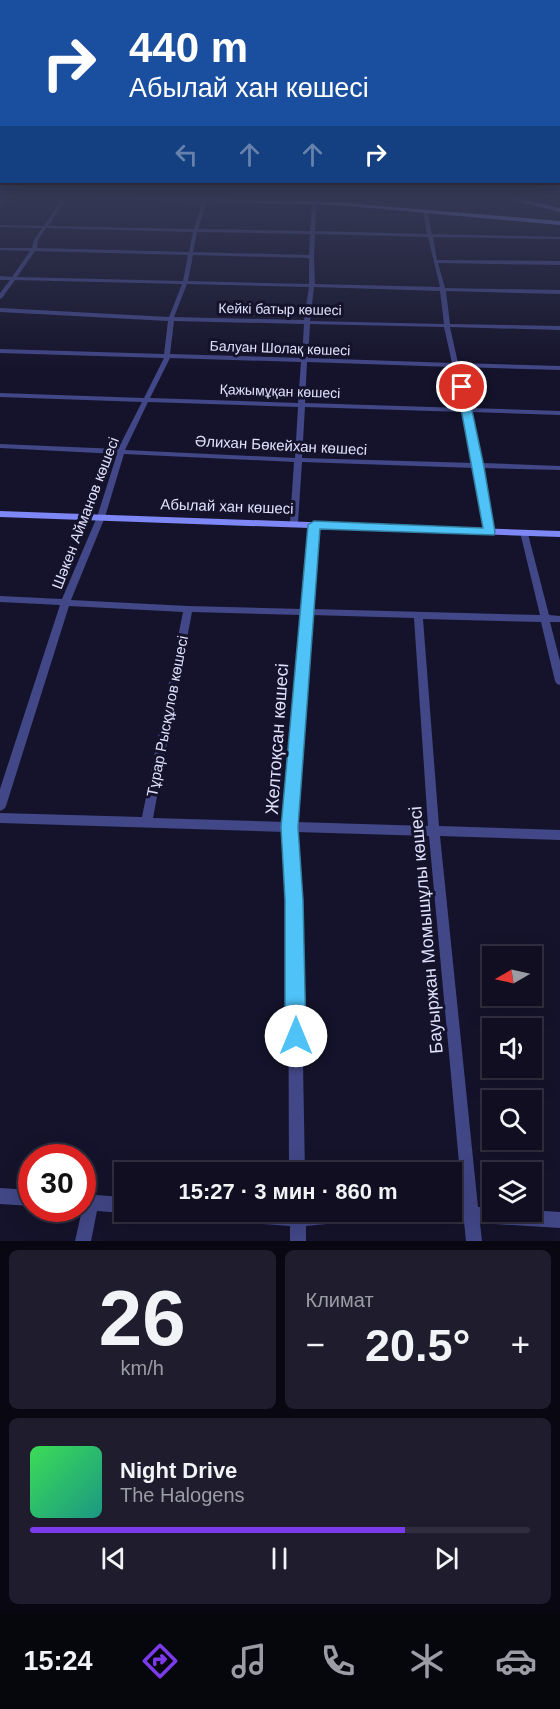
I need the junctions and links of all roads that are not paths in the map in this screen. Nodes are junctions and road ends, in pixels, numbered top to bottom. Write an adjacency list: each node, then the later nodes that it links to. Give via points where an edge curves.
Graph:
1 (29, 255): 8 (street)
2 (189, 255): 4 (street); 9 (street, Шәкен Айманов көшесі)
3 (434, 255): 5 (street)
4 (311, 257): 10 (street)
5 (435, 261): 6 (street); 11 (street)
6 (560, 263)
7 (0, 278): 8 (street)
8 (11, 279): 9 (street); 13 (street)
9 (185, 283): 10 (street); 15 (street, Шәкен Айманов көшесі)
10 (312, 286): 11 (street); 16 (street)
11 (443, 289): 12 (street); 17 (street)
12 (560, 292)
13 (0, 297)
14 (0, 310): 15 (street, Кейкі батыр көшесі)
15 (171, 319): 16 (street, Кейкі батыр көшесі); 20 (street, Шәкен Айманов көшесі)
16 (307, 322): 17 (street, Кейкі батыр көшесі); 21 (street)
17 (447, 326): 18 (street, Кейкі батыр көшесі); 22 (street)
18 (560, 328)
19 (0, 351): 20 (street, Балуан Шолақ көшесі)
20 (167, 357): 21 (street, Балуан Шолақ көшесі); 25 (street, Шәкен Айманов көшесі)
21 (305, 361): 22 (street, Балуан Шолақ көшесі); 26 (street)
22 (457, 365): 23 (street, Балуан Шолақ көшесі); 27 (street)
23 (560, 368)
24 (0, 395): 25 (street, Қажымұқан көшесі)
25 (147, 399): 26 (street, Қажымұқан көшесі); 30 (street, Шәкен Айманов көшесі)
26 (302, 404): 27 (street, Қажымұқан көшесі); 31 (street)
27 (467, 410): 28 (street, Қажымұқан көшесі); 32 (street)
28 (560, 413)
29 (0, 446): 30 (street, Әлихан Бөкейхан көшесі)
30 (121, 451): 31 (street, Әлихан Бөкейхан көшесі); 35 (street, Шәкен Айманов көшесі)
31 (299, 460): 32 (street, Әлихан Бөкейхан көшесі); 36 (street)
32 (479, 467): 33 (street, Әлихан Бөкейхан көшесі); 38 (street)
33 (560, 468)
34 (0, 514): 35 (street, Абылай хан көшесі)
35 (101, 517): 36 (street, Абылай хан көшесі); 42 (street, Шәкен Айманов көшесі)
36 (294, 524): 37 (street, Абылай хан көшесі)
37 (314, 525): 38 (street, Абылай хан көшесі); 44 (street, Желтоқсан көшесі)
38 (489, 532): 39 (street, Абылай хан көшесі)
39 (524, 532): 40 (street, Абылай хан көшесі); 46 (street)
40 (560, 534)
41 (0, 599): 42 (street)
42 (65, 603): 43 (street); 49 (street, Шәкен Айманов көшесі)
43 (188, 609): 44 (street); 51 (street, Тұрар Рысқұлов көшесі)
44 (306, 611): 45 (street); 52 (street, Желтоқсан көшесі)
45 (418, 615): 46 (street); 53 (street, Бауыржан Момышұлы көшесі)
46 (545, 619): 47 (street); 48 (street)
47 (560, 619)
48 (560, 681)
49 (0, 806)
50 (0, 818): 51 (street)
51 (146, 823): 52 (street)
52 (290, 827): 53 (street); 55 (street, Желтоқсан көшесі)
53 (434, 832): 54 (street); 61 (street, Бауыржан Момышұлы көшесі)
54 (560, 835)
55 (297, 1162)
56 (0, 1196): 57 (street)
57 (18, 1197)
58 (96, 1203): 59 (street)
59 (114, 1204)
60 (462, 1214): 61 (street)
61 (470, 1215): 62 (street); 67 (street, Бауыржан Момышұлы көшесі)
62 (560, 1220)
63 (85, 1222): 65 (street)
64 (298, 1222): 66 (street)
65 (83, 1241)
66 (298, 1241)
67 (474, 1241)

